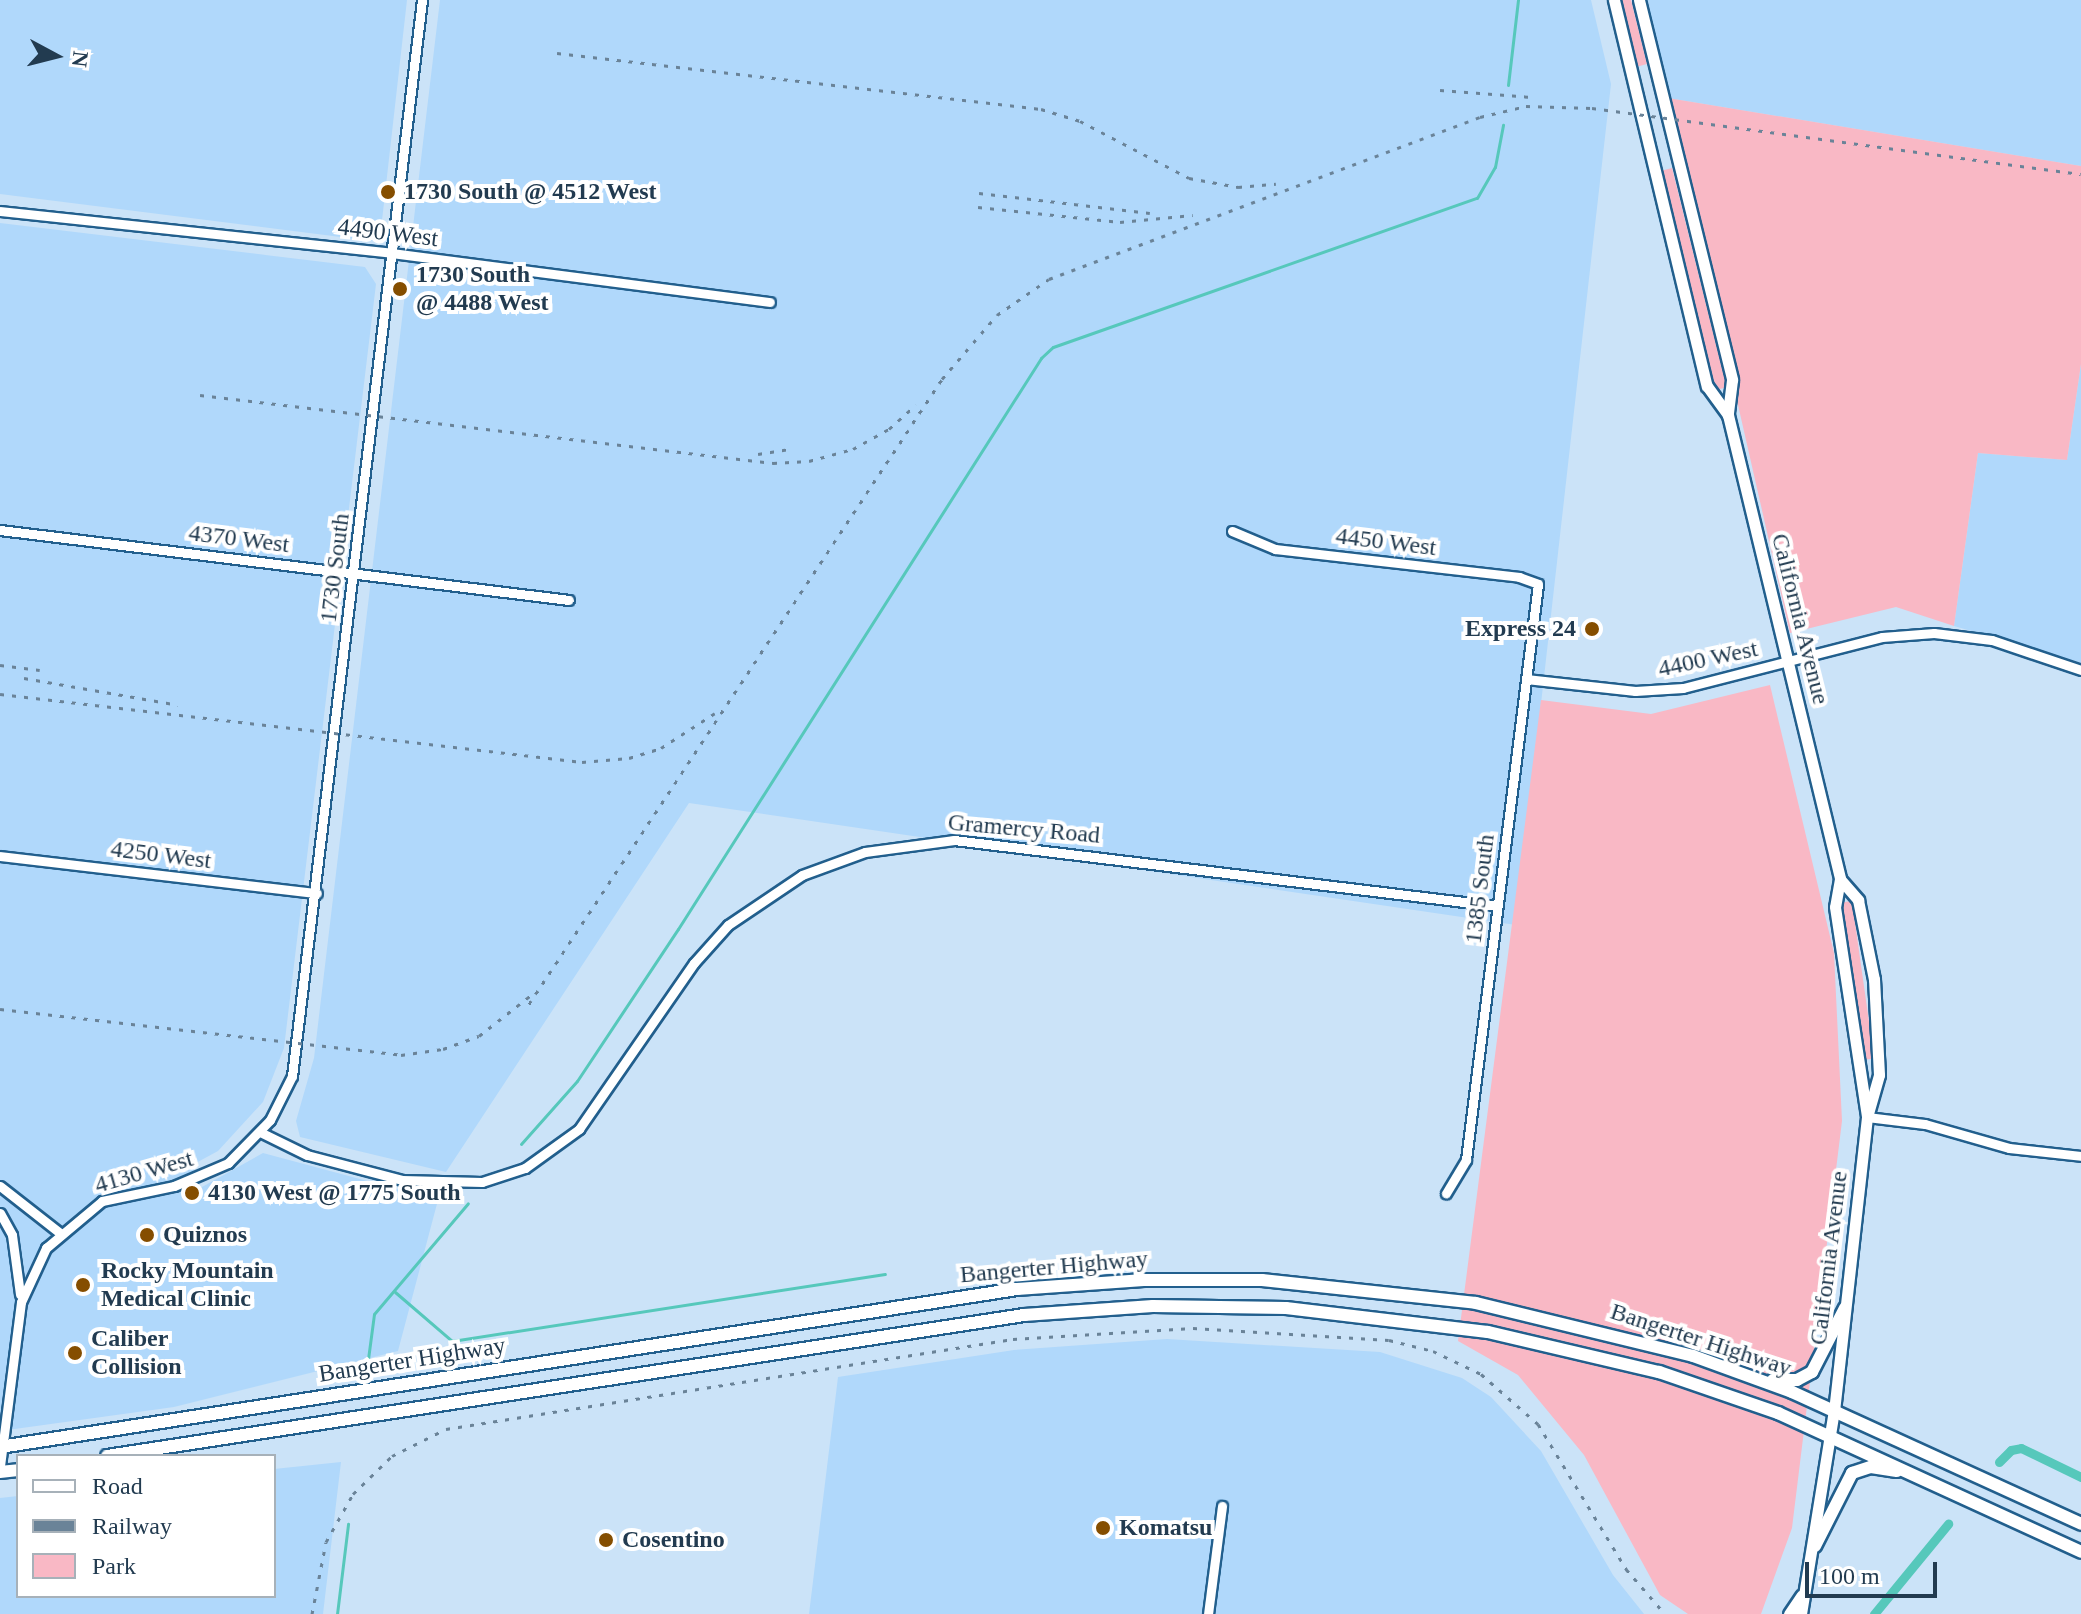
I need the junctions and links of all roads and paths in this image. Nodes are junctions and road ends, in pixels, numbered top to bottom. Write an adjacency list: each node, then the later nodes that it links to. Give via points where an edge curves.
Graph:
1 (422, 0): 5 (street, 1730 South)
2 (1614, 0): 7 (main road, California Avenue, via 1707,386)
3 (1639, 0): 7 (main road, California Avenue, via 1732,380)
4 (0, 211): 5 (street, 4490 West)
5 (392, 253): 6 (street, 4490 West); 10 (street, 1730 South)
6 (770, 302)
7 (1728, 415): 13 (main road, California Avenue)
8 (0, 530): 10 (street, 4370 West)
9 (1232, 531): 11 (street, 4450 West, via 1275,549 1519,577)
10 (354, 573): 12 (street, 4370 West); 18 (street, 1730 South)
11 (1538, 584): 15 (street, 1385 South)
12 (569, 600)
13 (1788, 661): 14 (street, 4400 West, via 1882,637 1934,633 1981,638); 15 (street, 4400 West, via 1659,691); 17 (main road, California Avenue)
14 (2081, 670)
15 (1526, 679): 19 (street, 1385 South)
16 (0, 856): 18 (street, 4250 West)
17 (1840, 879): 20 (main road, California Avenue, via 1835,907); 20 (main road, California Avenue, via 1858,900 1874,979 1879,1075)
18 (317, 893): 21 (street, 1730 South, via 298,1055 285,1095)
19 (1497, 906): 21 (street, Gramercy Road, via 954,840 865,852 802,875 728,925 694,963 579,1129 525,1168 472,1183 402,1180 307,1155); 24 (street, 1385 South, via 1466,1160)
20 (1867, 1117): 22 (street, via 1925,1124 2009,1148); 28 (main road, California Avenue)
21 (260, 1132): 26 (street, 4130 West, via 205,1176 102,1201)
22 (2081, 1156)
23 (0, 1186): 26 (street)
24 (1446, 1193)
25 (0, 1213): 27 (street, via 12,1235)
26 (60, 1233): 27 (street, 4130 West, via 35,1265)
27 (21, 1302): 32 (street)
28 (1845, 1308): 29 (highway, via 1812,1372 1797,1380); 30 (main road, California Avenue)
29 (1762, 1380): 30 (highway, Bangerter Highway); 32 (highway, Bangerter Highway, via 1617,1334 1476,1303 1316,1283 1144,1280 984,1293)
30 (1834, 1410): 31 (main road, California Avenue); 37 (highway, Bangerter Highway)
31 (1830, 1436): 33 (highway, Bangerter Highway, via 1673,1377 1520,1337 1334,1311 1153,1306 984,1321); 35 (highway, Bangerter Highway); 38 (main road, California Avenue)
32 (1, 1447): 34 (street)
33 (120, 1454)
34 (0, 1466)
35 (1912, 1473): 38 (highway, via 1871,1467 1852,1473); 39 (highway, Bangerter Highway)
36 (1222, 1506): 41 (street)
37 (2081, 1524)
38 (1815, 1546): 40 (main road, California Avenue)
39 (2081, 1552)
40 (1804, 1592): 42 (main road, California Avenue); 43 (main road, California Avenue)
41 (1208, 1614)
42 (1789, 1614)
43 (1801, 1614)

